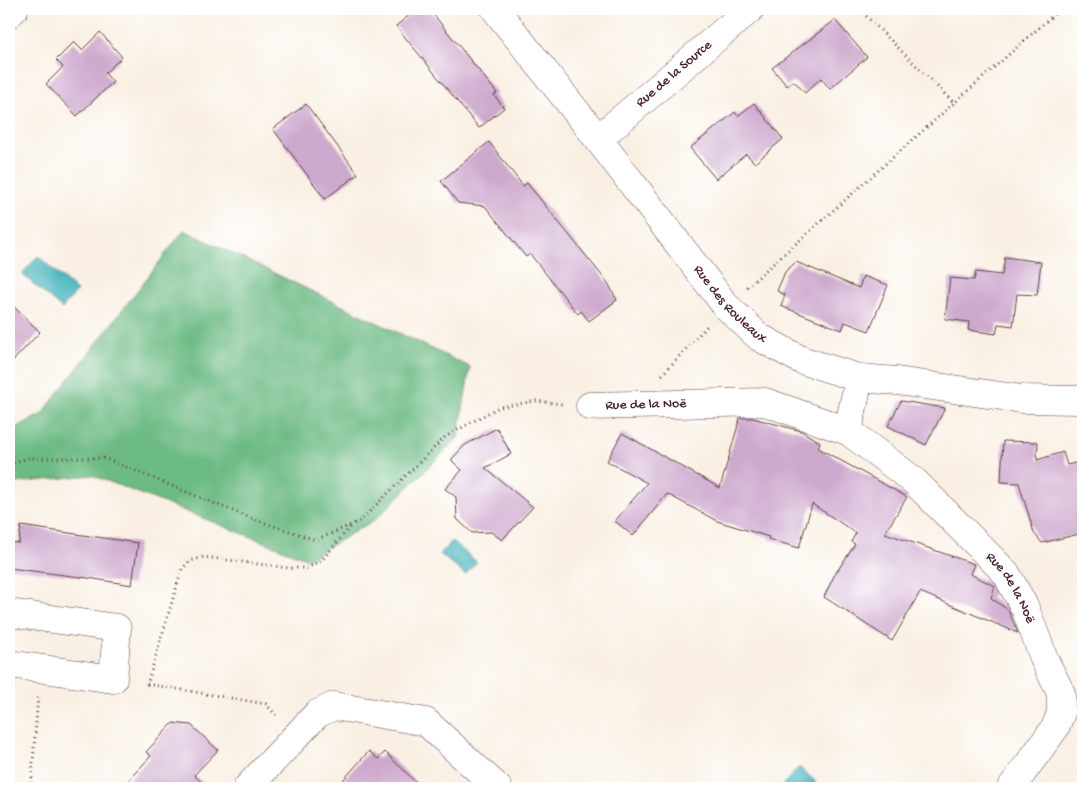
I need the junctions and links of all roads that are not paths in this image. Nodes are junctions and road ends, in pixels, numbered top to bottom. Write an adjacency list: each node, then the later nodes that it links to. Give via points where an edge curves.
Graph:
1 (14, 9): 4 (street)
2 (495, 9): 5 (street, Rue des Rouleaux)
3 (750, 9): 5 (street, Rue de la Source)
4 (9, 14)
5 (598, 139): 6 (street, Rue des Rouleaux, via 726,306 759,337 801,360)
6 (859, 378): 7 (street, Rue des Rouleaux, via 897,380 1022,399); 9 (street)
7 (1083, 398)
8 (590, 406): 9 (street, Rue de la Noë, via 765,402)
9 (848, 431): 14 (street, Rue de la Noë, via 913,480 1006,573 1025,608 1061,693 1060,713 1055,728)
10 (9, 613): 11 (street, via 117,628 113,679)
11 (9, 664)
12 (247, 788): 13 (street, via 318,714 334,706 426,722)
13 (498, 788)
14 (1011, 788)

